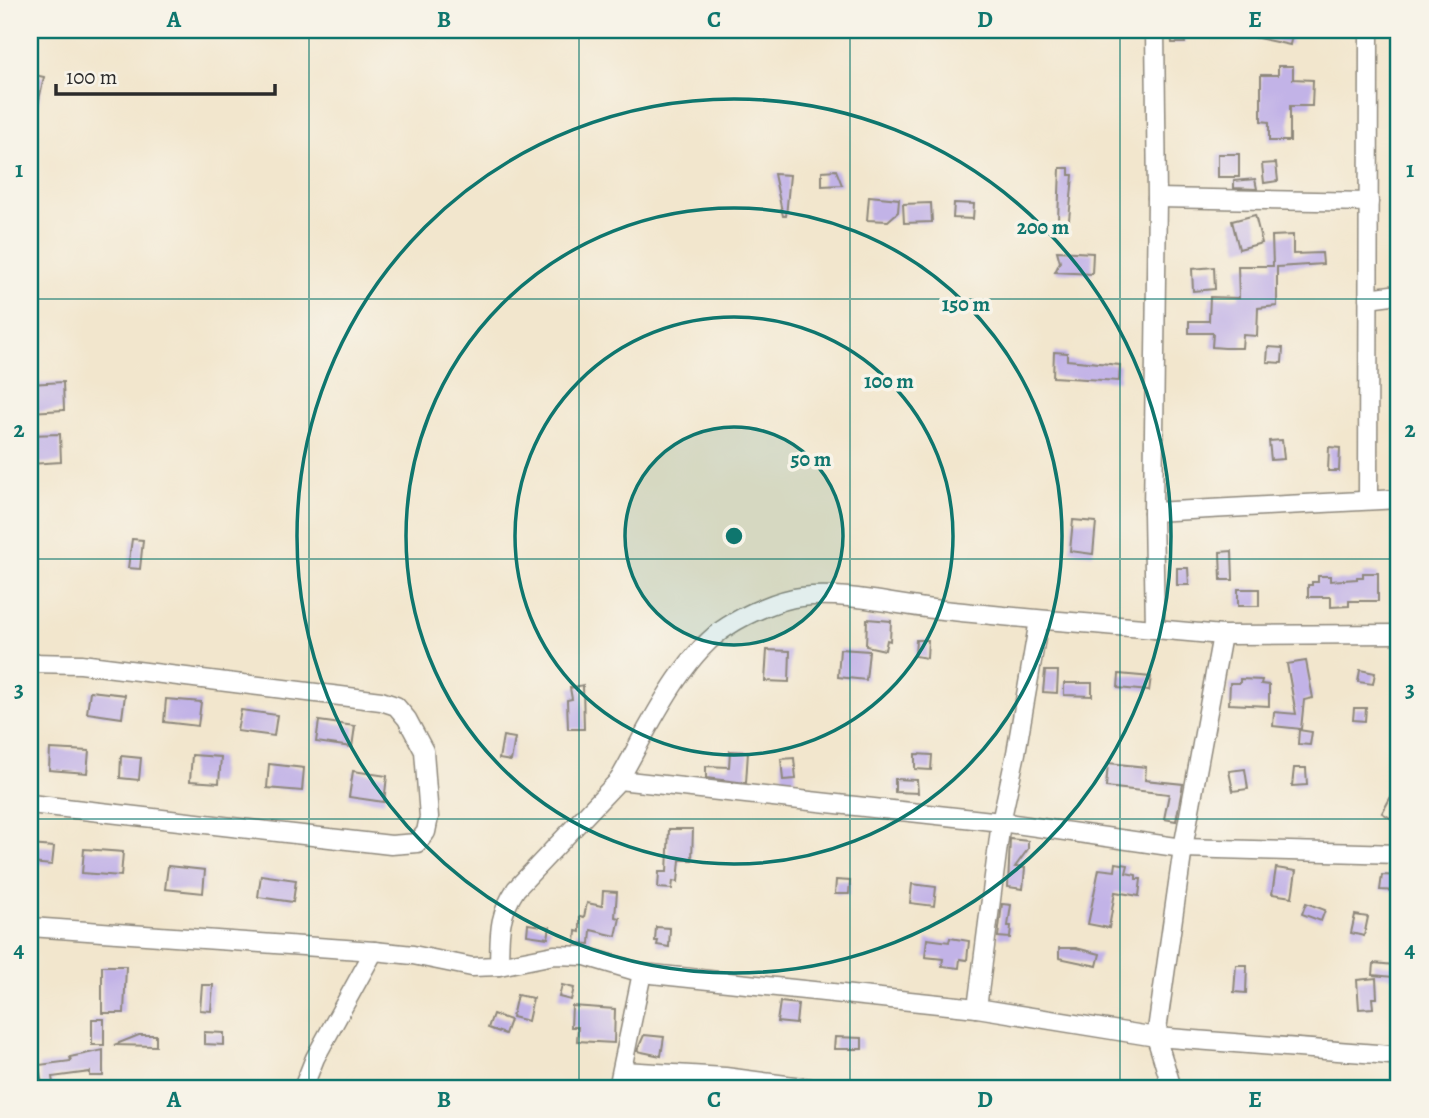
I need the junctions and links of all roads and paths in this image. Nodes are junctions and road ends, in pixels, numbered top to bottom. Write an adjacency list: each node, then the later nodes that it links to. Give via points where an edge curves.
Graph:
1 (1155, 30): 3 (street)
2 (1369, 30): 4 (street)
3 (1157, 198): 4 (street); 9 (street)
4 (1369, 202): 6 (street)
5 (1399, 294): 6 (street)
6 (1368, 298): 8 (street)
7 (1399, 499): 8 (street)
8 (1368, 500): 9 (street)
9 (1153, 512): 11 (street)
10 (1039, 620): 11 (street); 15 (street, via 851,598 800,597 763,608 726,626 698,653 678,677); 17 (street)
11 (1155, 629): 13 (street)
12 (1399, 634): 13 (street)
13 (1222, 635): 18 (street)
14 (30, 663): 16 (street, via 81,664 396,706 424,751 429,817 426,832 417,843 391,845)
15 (619, 780): 17 (street); 22 (street, via 504,908)
16 (30, 804)
17 (1001, 822): 18 (street); 24 (street)
18 (1182, 848): 19 (street); 25 (street)
19 (1399, 854)
20 (30, 927): 21 (street)
21 (374, 951): 22 (street); 28 (street)
22 (499, 967): 23 (street, via 554,955 585,956)
23 (642, 973): 24 (street); 27 (street)
24 (977, 1007): 25 (street)
25 (1156, 1037): 26 (street); 30 (street)
26 (1399, 1053)
27 (620, 1080): 29 (street, via 725,1077)
28 (303, 1088)
29 (810, 1088)
30 (1172, 1088)

